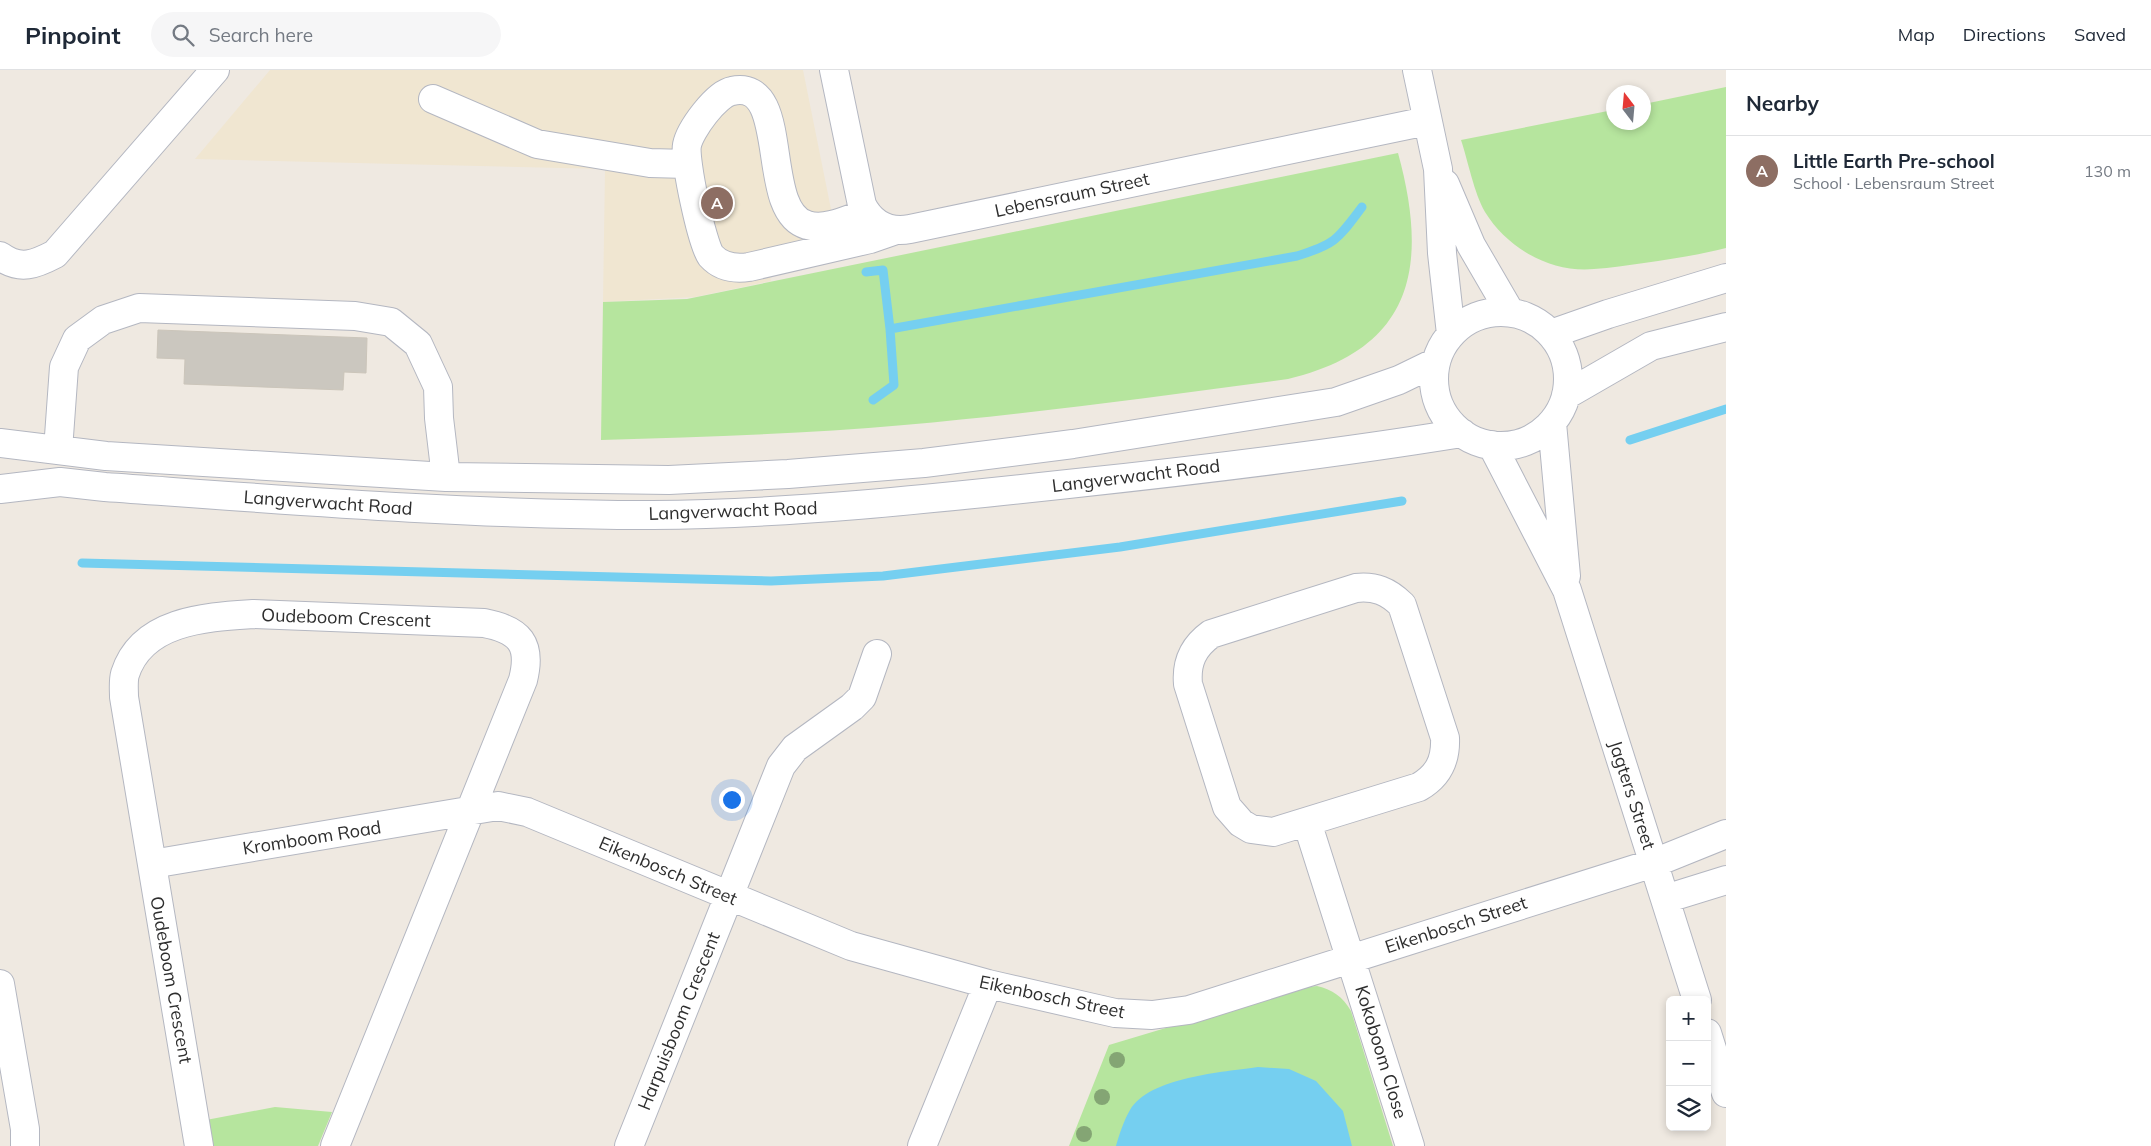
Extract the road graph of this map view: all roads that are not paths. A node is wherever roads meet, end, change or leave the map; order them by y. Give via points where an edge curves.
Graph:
1 (215, 70) edge
2 (834, 70) edge
3 (1417, 70) edge
4 (433, 99) dead end
5 (1428, 121) junction
6 (687, 164) junction
7 (1438, 168) junction
8 (866, 213) junction
9 (893, 230) junction
10 (0, 256) edge
11 (1726, 278) edge
12 (1510, 312) junction
13 (1726, 327) edge
14 (1451, 334) junction
15 (1552, 334) junction
16 (1436, 362) junction
17 (1566, 395) junction
18 (1552, 423) junction
19 (1462, 433) junction
20 (0, 443) edge
21 (1492, 445) junction
22 (58, 450) junction
23 (446, 477) junction
24 (0, 488) edge
25 (1567, 590) junction
26 (877, 654) dead end
27 (471, 809) junction
28 (1308, 822) junction
29 (1726, 834) edge
30 (1663, 859) junction
31 (152, 864) junction
32 (1726, 880) edge
33 (730, 896) junction
34 (1675, 897) junction
35 (1352, 959) junction
36 (0, 984) edge
37 (988, 984) junction
38 (1696, 996) edge
39 (1710, 1041) edge
40 (1726, 1092) edge
41 (25, 1146) edge
42 (199, 1146) edge
43 (335, 1146) edge
44 (629, 1146) edge
45 (922, 1146) edge
46 (1410, 1146) edge

1 - 10 street via 55,254 32,266 8,262
2 - 8 street
3 - 5 street
4 - 6 street via 537,144 650,163
5 - 7 street
5 - 9 street, Lebensraum Street
6 - 8 street, Lebensraum Street via 690,137 718,98 731,91 746,91 765,108 784,200 792,216 808,226 818,227
6 - 9 street, Lebensraum Street via 707,248 711,256 727,266 749,266 870,239
7 - 12 street via 1471,245
7 - 14 street via 1442,253
8 - 9 street via 873,221
11 - 15 street
12 - 14 street via 1478,316
12 - 15 street via 1540,324
13 - 17 street via 1651,346
14 - 16 street
15 - 17 street via 1566,363
16 - 19 street via 1435,394 1450,423
16 - 23 street, Langverwacht Road via 1399,380 1336,402 1194,426 924,463 669,480
17 - 18 street
18 - 21 street via 1524,441
18 - 25 street, Jagters Street
19 - 21 street
19 - 24 street, Langverwacht Road via 1205,469 907,502 790,510 655,515 544,514 421,510 60,482
20 - 22 street, Langverwacht Road
21 - 25 street, Jagters Street
22 - 23 street, Langverwacht Road via 106,456
22 - 23 street via 64,367 77,339 103,320 139,308 356,316 391,322 418,344 438,387
25 - 30 street, Jagters Street
26 - 33 street, Harpuisboom Crescent via 862,697 795,748 782,766
27 - 31 street, Kromboom Road via 452,815
27 - 31 street, Oudeboom Crescent via 528,662 524,647 505,627 484,623 253,614 217,616 168,628 149,638 125,674 124,697
27 - 33 street, Eikenbosch Street via 498,806 527,812
27 - 43 street, Oudeboom Crescent
28 - 28 street via 1418,788 1429,781 1446,751 1445,738 1407,616 1394,597 1374,588 1356,588 1211,634 1196,647 1188,665 1188,684 1227,807 1233,816 1250,829 1262,832
28 - 35 street, Kokoboom Close
29 - 30 street, Eikenbosch Street
30 - 34 street, Jagters Street
30 - 35 street, Eikenbosch Street
31 - 42 street, Oudeboom Crescent
32 - 34 street
33 - 37 street, Eikenbosch Street via 851,946
33 - 44 street, Harpuisboom Crescent
34 - 38 street, Jagters Street
35 - 37 street, Eikenbosch Street via 1188,1010 1152,1015 1116,1013
35 - 46 street, Kokoboom Close
36 - 41 street via 25,1129
37 - 45 street
39 - 40 street

